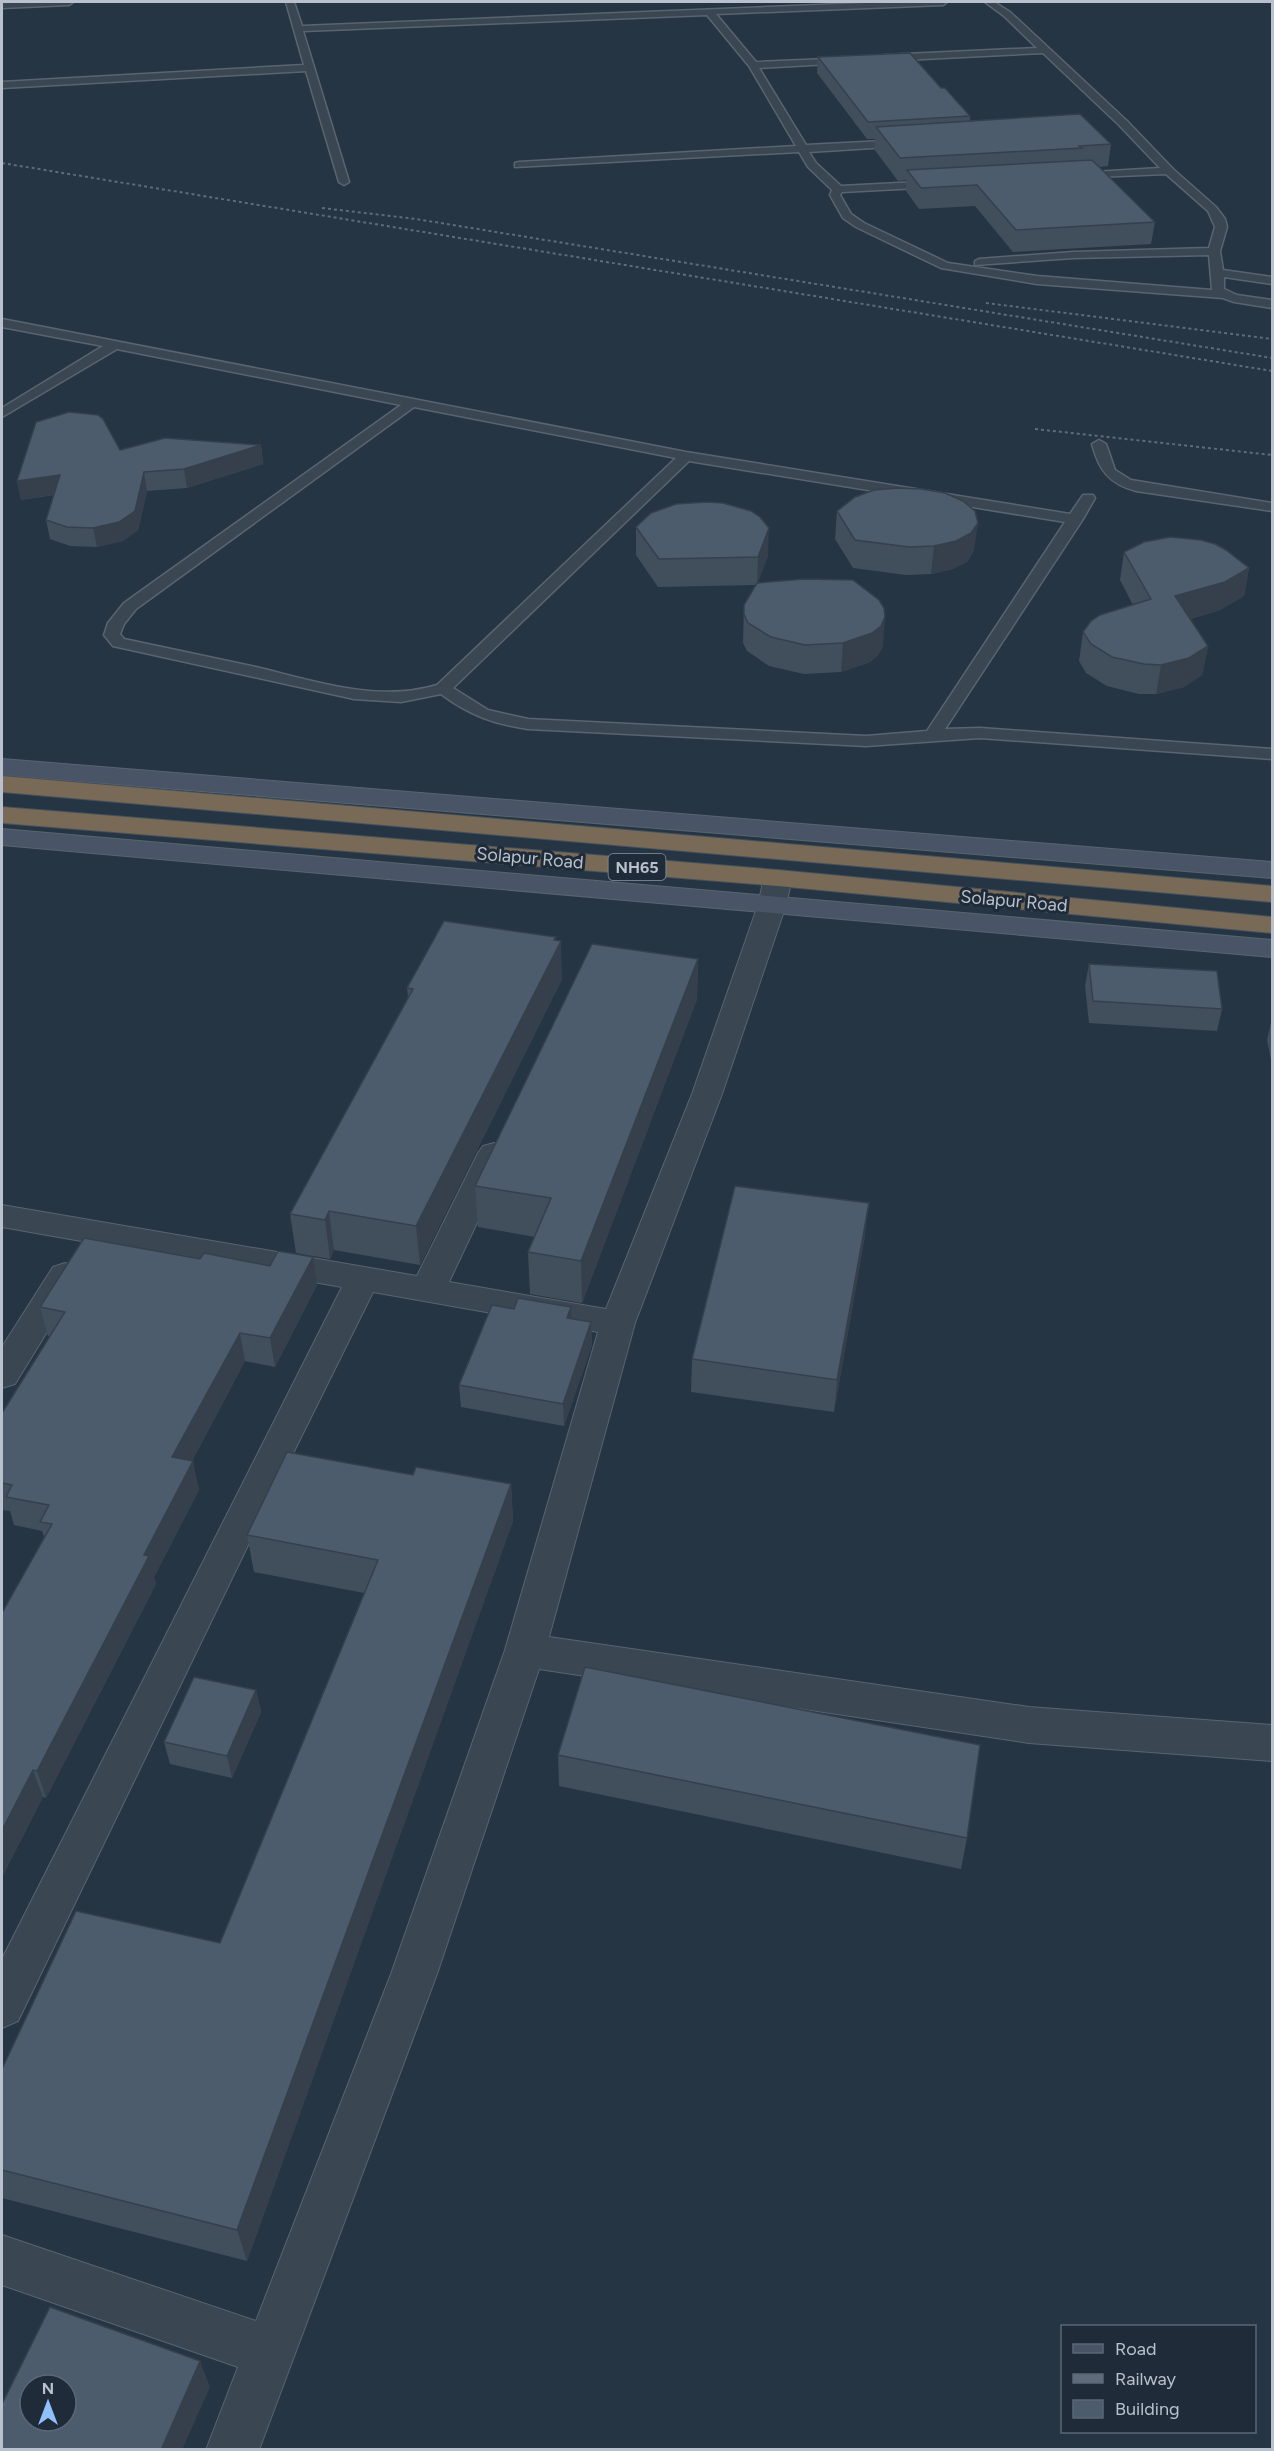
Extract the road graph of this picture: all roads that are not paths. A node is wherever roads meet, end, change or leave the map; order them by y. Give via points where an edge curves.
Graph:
1 (66, 2) edge
2 (290, 2) edge
3 (943, 2) edge
4 (989, 2) edge
5 (2, 4) edge
6 (710, 12) junction
7 (297, 29) junction
8 (1044, 50) junction
9 (858, 59) edge
10 (869, 59) edge
11 (753, 65) junction
12 (308, 68) junction
13 (2, 85) edge
14 (919, 142) edge
15 (802, 149) junction
16 (519, 165) dead end
17 (1169, 171) junction
18 (1062, 177) edge
19 (344, 182) dead end
20 (944, 183) edge
21 (837, 189) junction
22 (1215, 251) junction
23 (945, 266) junction
24 (1218, 273) junction
25 (1272, 280) edge
26 (1223, 294) junction
27 (1272, 304) edge
28 (2, 323) edge
29 (116, 344) junction
30 (413, 402) junction
31 (2, 413) edge
32 (1099, 444) dead end
33 (686, 456) junction
34 (1088, 498) dead end
35 (1272, 507) edge
36 (1076, 519) junction
37 (443, 688) junction
38 (932, 736) junction
39 (1272, 754) edge
40 (2, 767) edge
41 (2, 784) edge
42 (127, 794) junction
43 (2, 815) edge
44 (107, 824) junction
45 (2, 837) edge
46 (1272, 870) edge
47 (775, 892) junction
48 (1272, 894) edge
49 (1272, 925) edge
50 (1272, 949) edge
51 (506, 1128) edge
52 (2, 1216) edge
53 (93, 1233) junction
54 (363, 1278) junction
55 (428, 1289) junction
56 (618, 1323) junction
57 (2, 1375) edge
58 (525, 1650) junction
59 (1272, 1743) edge
60 (2, 2006) edge
61 (2, 2260) edge
62 (270, 2352) junction
63 (232, 2450) edge

1 - 5 lane
2 - 7 lane
3 - 6 lane
4 - 8 lane
6 - 7 lane
6 - 11 lane
7 - 12 lane
8 - 10 lane
8 - 17 lane
9 - 11 lane
11 - 15 lane
12 - 13 lane
12 - 19 lane
14 - 15 lane
15 - 16 lane
15 - 21 lane via 812,165
17 - 18 lane
17 - 22 lane via 1220,219
20 - 21 lane
21 - 23 lane via 835,195 847,216
22 - 23 lane via 1073,255
22 - 24 lane
23 - 26 lane via 1037,280
24 - 25 lane
24 - 26 lane via 1217,287
26 - 27 lane
28 - 29 lane
29 - 30 lane
29 - 31 lane
30 - 33 lane
30 - 37 lane via 130,606 112,635 119,643 354,693 400,698 428,695
32 - 35 lane via 1109,474 1116,480 1136,487
33 - 36 lane
33 - 37 lane
34 - 36 lane
36 - 38 lane
37 - 38 lane via 496,721 866,741
38 - 39 lane via 980,733
40 - 46 street
41 - 42 highway, Solapur Road / NH65
42 - 44 highway
42 - 48 highway, Solapur Road / NH65
43 - 44 highway, Solapur Road / NH65
44 - 47 highway, Solapur Road / NH65
45 - 47 street
47 - 49 highway, Solapur Road / NH65
47 - 50 street
47 - 56 street via 707,1094
51 - 55 street
52 - 53 street
53 - 54 street
53 - 57 street
54 - 55 street
54 - 60 street
55 - 56 street
56 - 58 street
58 - 59 street via 1029,1725
58 - 62 street via 414,1974
61 - 62 street
62 - 63 street

